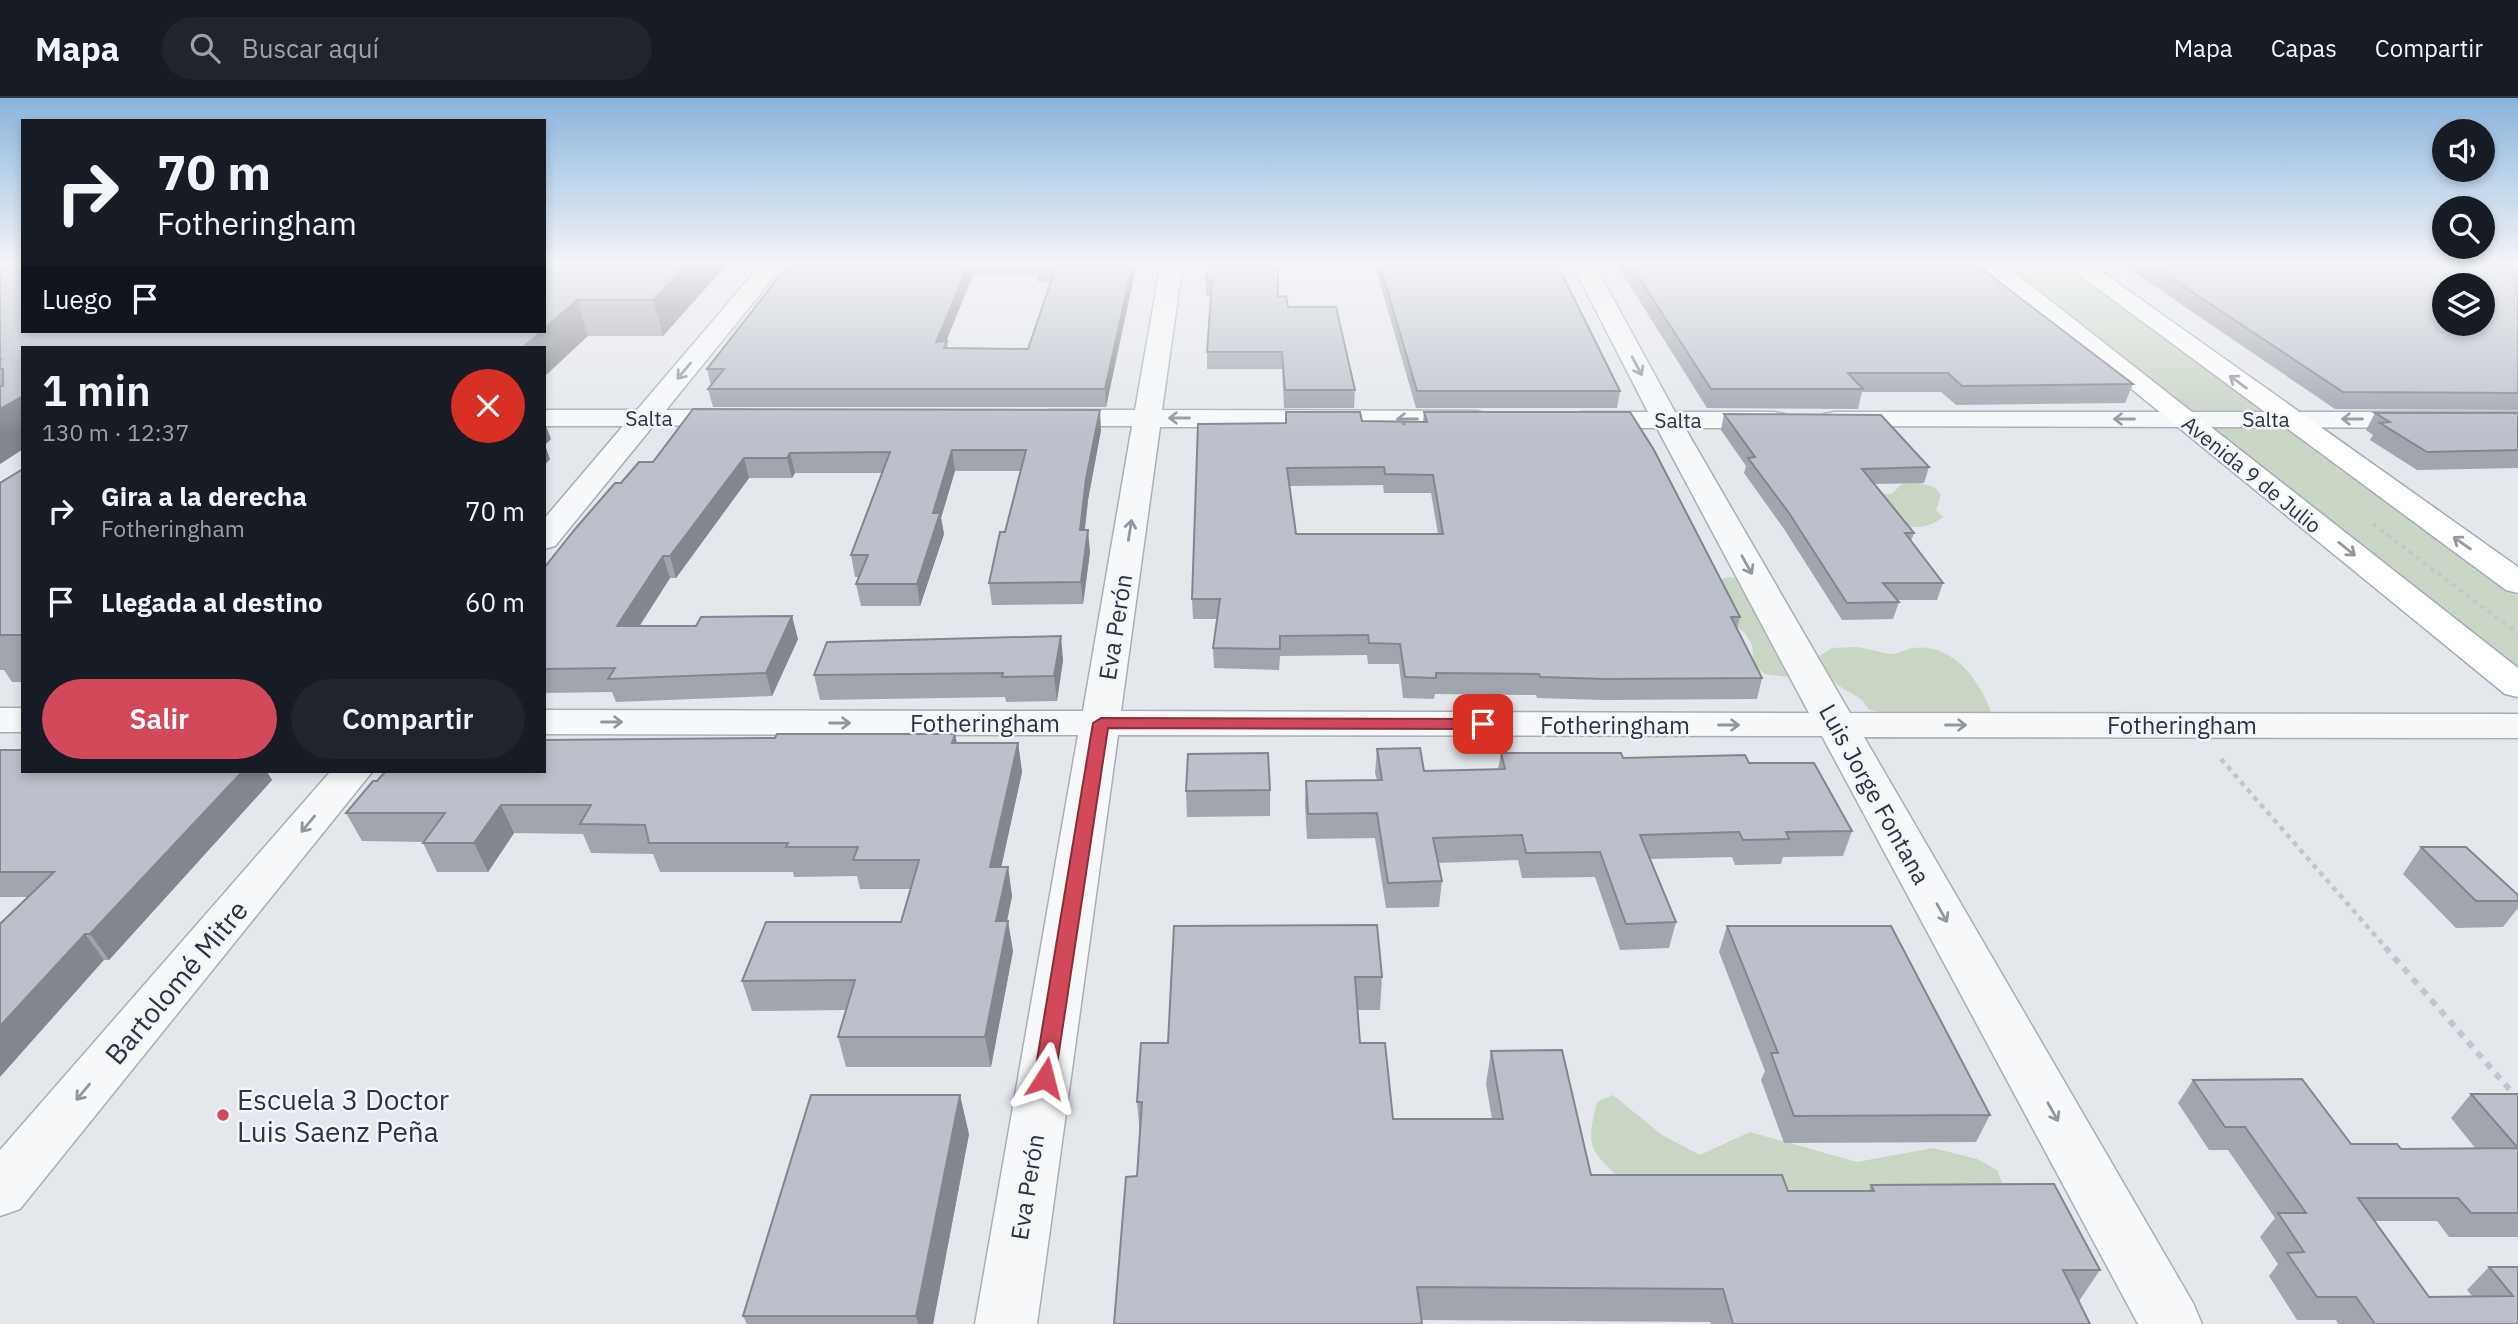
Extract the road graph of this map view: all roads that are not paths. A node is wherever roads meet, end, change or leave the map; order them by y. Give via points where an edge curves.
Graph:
1 (727, 319) edge
2 (1163, 319) edge
3 (1612, 319) edge
4 (2058, 319) edge
5 (2152, 319) edge
6 (546, 418) edge
7 (643, 418) junction
8 (769, 418) edge
9 (1021, 418) edge
10 (1147, 418) junction
11 (1502, 419) edge
12 (1557, 419) edge
13 (2183, 419) junction
14 (2289, 419) junction
15 (1666, 420) junction
16 (2518, 420) edge
17 (546, 537) edge
18 (2518, 583) edge
19 (2518, 686) edge
20 (0, 720) edge
21 (21, 720) edge
22 (546, 722) edge
23 (1101, 723) junction
24 (1837, 725) junction
25 (2518, 726) edge
26 (351, 773) edge
27 (0, 1191) edge
28 (1006, 1324) edge
29 (2171, 1324) edge

1 -> 7 street
2 - 10 street, Eva Perón
3 -> 15 street, Luis Jorge Fontana
4 - 13 main road, Avenida 9 de Julio
14 -> 5 main road
6 - 7 street, Salta
7 - 8 street, Salta
7 - 17 street
9 - 10 street
11 -> 10 street
23 -> 10 street, Eva Perón
12 - 15 street, Salta
13 - 14 street, Salta
13 -> 15 street, Salta
13 -> 19 main road, Avenida 9 de Julio
16 -> 14 street, Salta
18 -> 14 main road
15 -> 24 street, Luis Jorge Fontana
20 - 21 street
22 -> 23 street, Fotheringham
23 -> 24 street, Fotheringham
23 - 28 street, Eva Perón
24 -> 25 street, Fotheringham
24 -> 29 street, Luis Jorge Fontana
26 -> 27 street, Bartolomé Mitre

